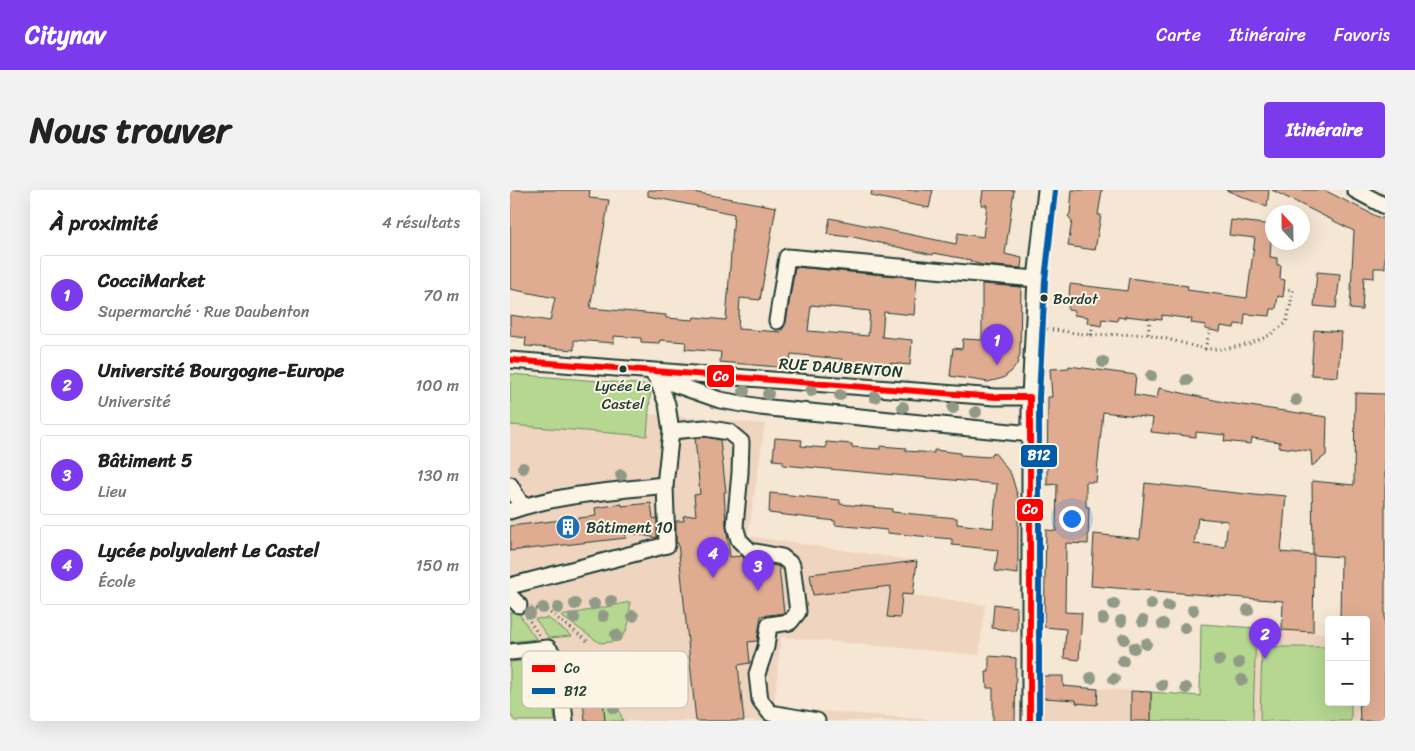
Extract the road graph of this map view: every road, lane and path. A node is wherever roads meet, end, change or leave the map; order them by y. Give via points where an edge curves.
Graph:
1 (1046, 190) edge
2 (1355, 190) edge
3 (1385, 206) edge
4 (1036, 279) junction
5 (1284, 289) dead end
6 (1150, 319) dead end
7 (777, 320) dead end
8 (1093, 324) dead end
9 (1034, 327) junction
10 (1210, 330) dead end
11 (1148, 334) junction
12 (1091, 335) junction
13 (1205, 349) junction
14 (510, 360) edge
15 (653, 374) junction
16 (1030, 397) junction
17 (671, 431) junction
18 (1030, 434) junction
19 (510, 485) edge
20 (665, 485) junction
21 (516, 509) edge
22 (510, 586) edge
23 (514, 601) edge
24 (590, 643) dead end
25 (548, 648) junction
26 (550, 651) edge
27 (510, 652) edge
28 (564, 708) edge
29 (565, 721) edge
30 (817, 721) edge
31 (1030, 721) edge

1 - 4 street
2 - 3 street
4 - 7 street via 787,257
4 - 9 street
5 - 13 path via 1293,290 1286,323 1270,335 1249,344
6 - 11 path
8 - 12 path
9 - 12 path
9 - 16 street
10 - 13 path
11 - 12 path
11 - 13 path
14 - 15 street, RUE DAUBENTON
15 - 16 street, RUE DAUBENTON
15 - 17 street via 667,404
15 - 18 street, RUE DAUBENTON via 720,400 760,407
16 - 18 street
17 - 20 street
17 - 30 street via 705,428 729,432 741,442 735,526 739,540 750,551 782,556 792,565 798,612 790,622 770,625 757,674 760,700 770,713
18 - 31 street
19 - 21 street
20 - 21 street via 575,496
20 - 22 street via 667,545
23 - 24 path via 549,612
23 - 25 path
25 - 26 street
25 - 27 street
28 - 29 street

